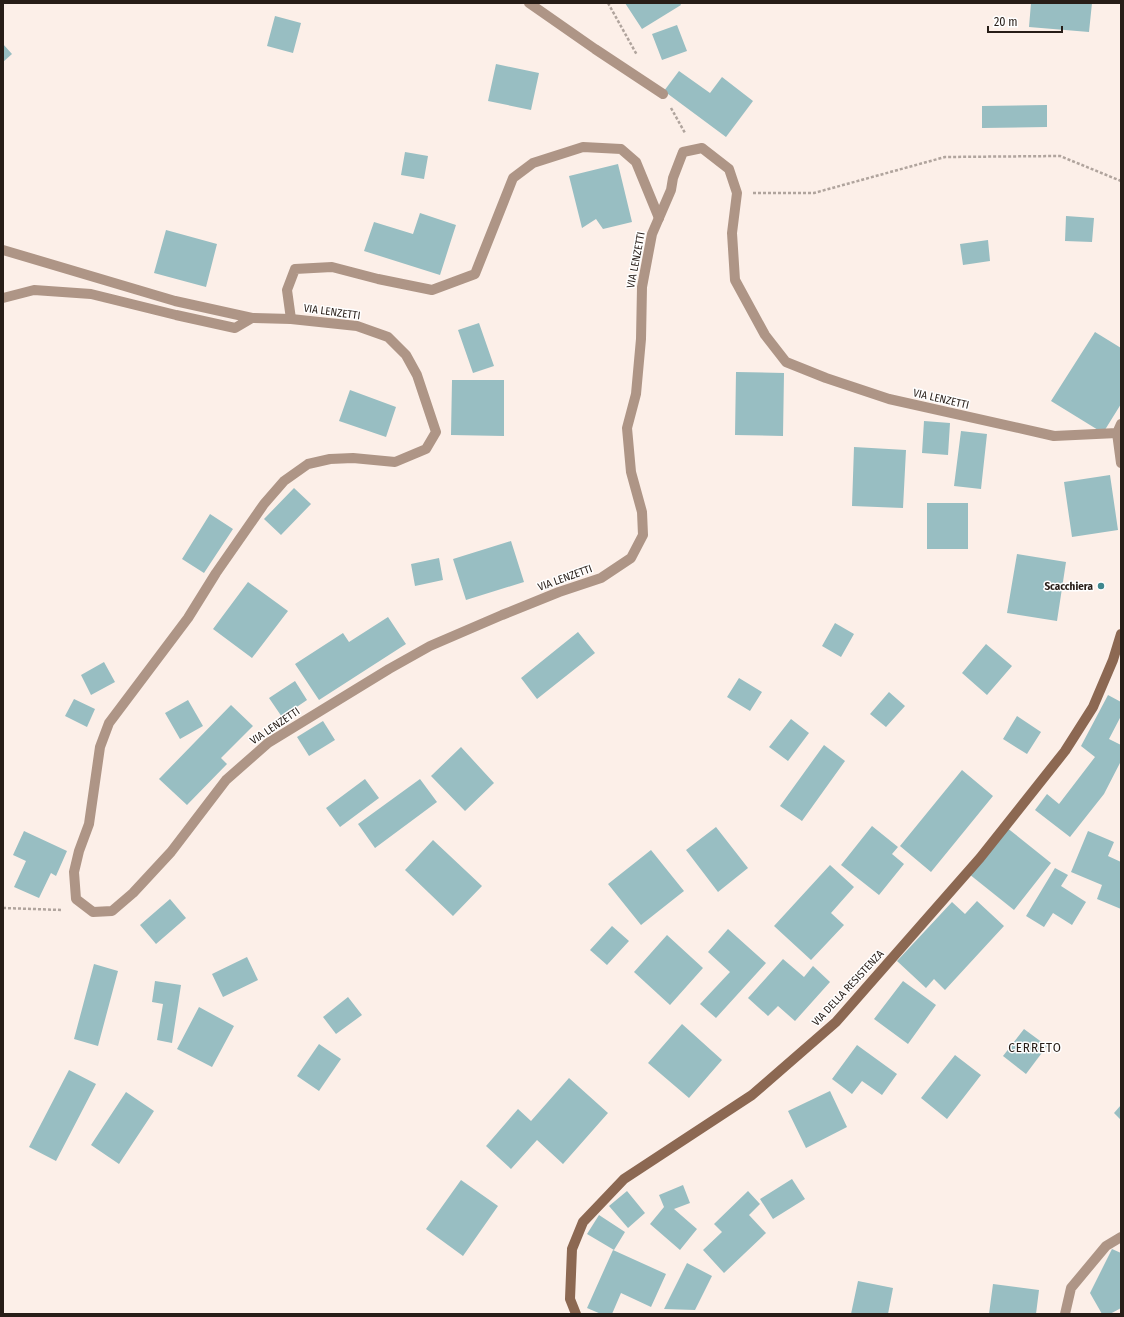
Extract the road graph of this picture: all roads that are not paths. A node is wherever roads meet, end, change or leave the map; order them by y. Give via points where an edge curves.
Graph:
1 (529, 3) edge
2 (663, 94) dead end
3 (659, 218) junction
4 (3, 250) edge
5 (3, 298) edge
6 (252, 318) junction
7 (291, 319) junction
8 (1119, 429) edge
9 (1121, 463) edge
10 (1121, 634) edge
11 (1121, 1237) edge
12 (576, 1314) edge
13 (1065, 1314) edge

1 - 2 street
3 - 7 street via 636,162 621,149 583,147 533,163 513,178 475,274 432,290 332,266 295,269 287,290
3 - 7 street, VIA LENZETTI via 652,234 642,287 641,339 636,386 627,428 631,472 642,512 643,535 631,558 601,578 559,592 430,646 268,742 226,780 171,852 133,893 112,910 93,912 76,899 74,872 89,824 100,747 109,723 188,618 242,534 284,481 308,464 330,459 353,458 395,462 426,449 436,432 417,375 406,355 388,337 357,326
3 - 8 street, VIA LENZETTI via 683,152 702,148 729,169 737,193 732,233 735,280 764,335 786,362 889,399 1054,436
4 - 6 street, VIA LENZETTI via 175,301
5 - 6 street via 34,290 91,294 235,328
6 - 7 street, VIA LENZETTI
8 - 9 street
10 - 12 street, VIA DELLA RESISTENZA via 1093,707 1065,750 980,858 836,1022 752,1095 624,1179 583,1222 572,1249 570,1299
11 - 13 street via 1106,1246 1071,1288

